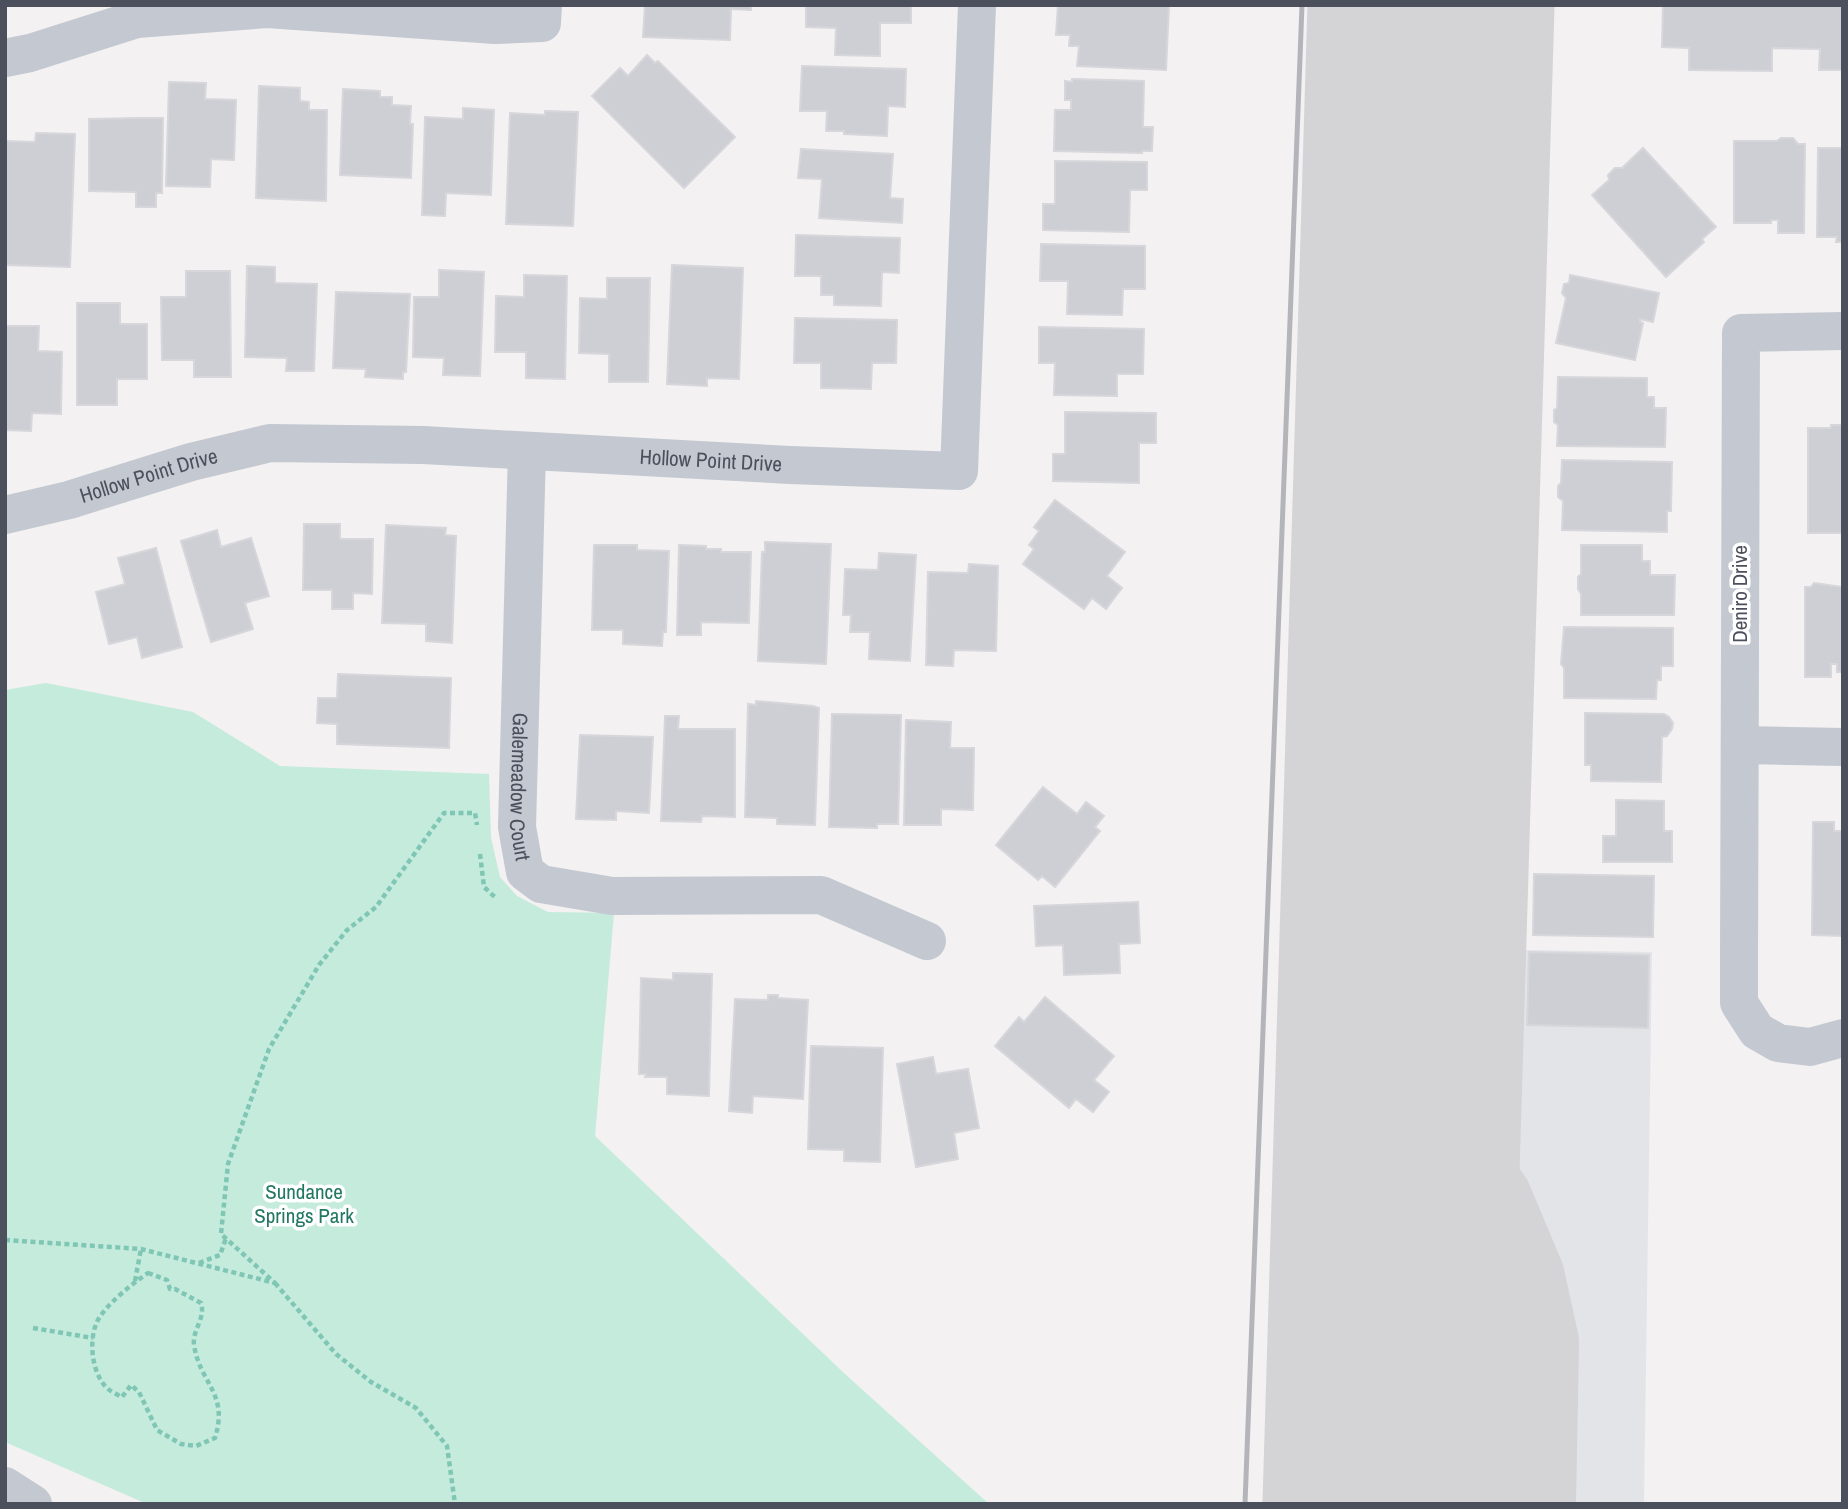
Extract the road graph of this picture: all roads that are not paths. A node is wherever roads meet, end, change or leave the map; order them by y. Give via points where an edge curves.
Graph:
1 (543, 5) edge
2 (978, 5) edge
3 (136, 12) edge
4 (5, 58) edge
5 (1843, 331) edge
6 (527, 451) junction
7 (5, 515) edge
8 (1740, 745) junction
9 (1843, 747) edge
10 (928, 941) dead end
11 (1843, 1038) edge
12 (5, 1486) edge
13 (33, 1504) edge

1 - 3 street via 542,23 495,24 267,9
2 - 6 street, Hollow Point Drive via 959,471
3 - 4 street via 30,53
5 - 8 street, Deniro Drive via 1741,333
6 - 7 street, Hollow Point Drive via 270,443
6 - 10 street, Galemeadow Court via 517,827 525,872 541,884 612,896 821,895
8 - 9 street
8 - 11 street, Deniro Drive via 1739,1003 1757,1031 1778,1043 1810,1047
12 - 13 street

